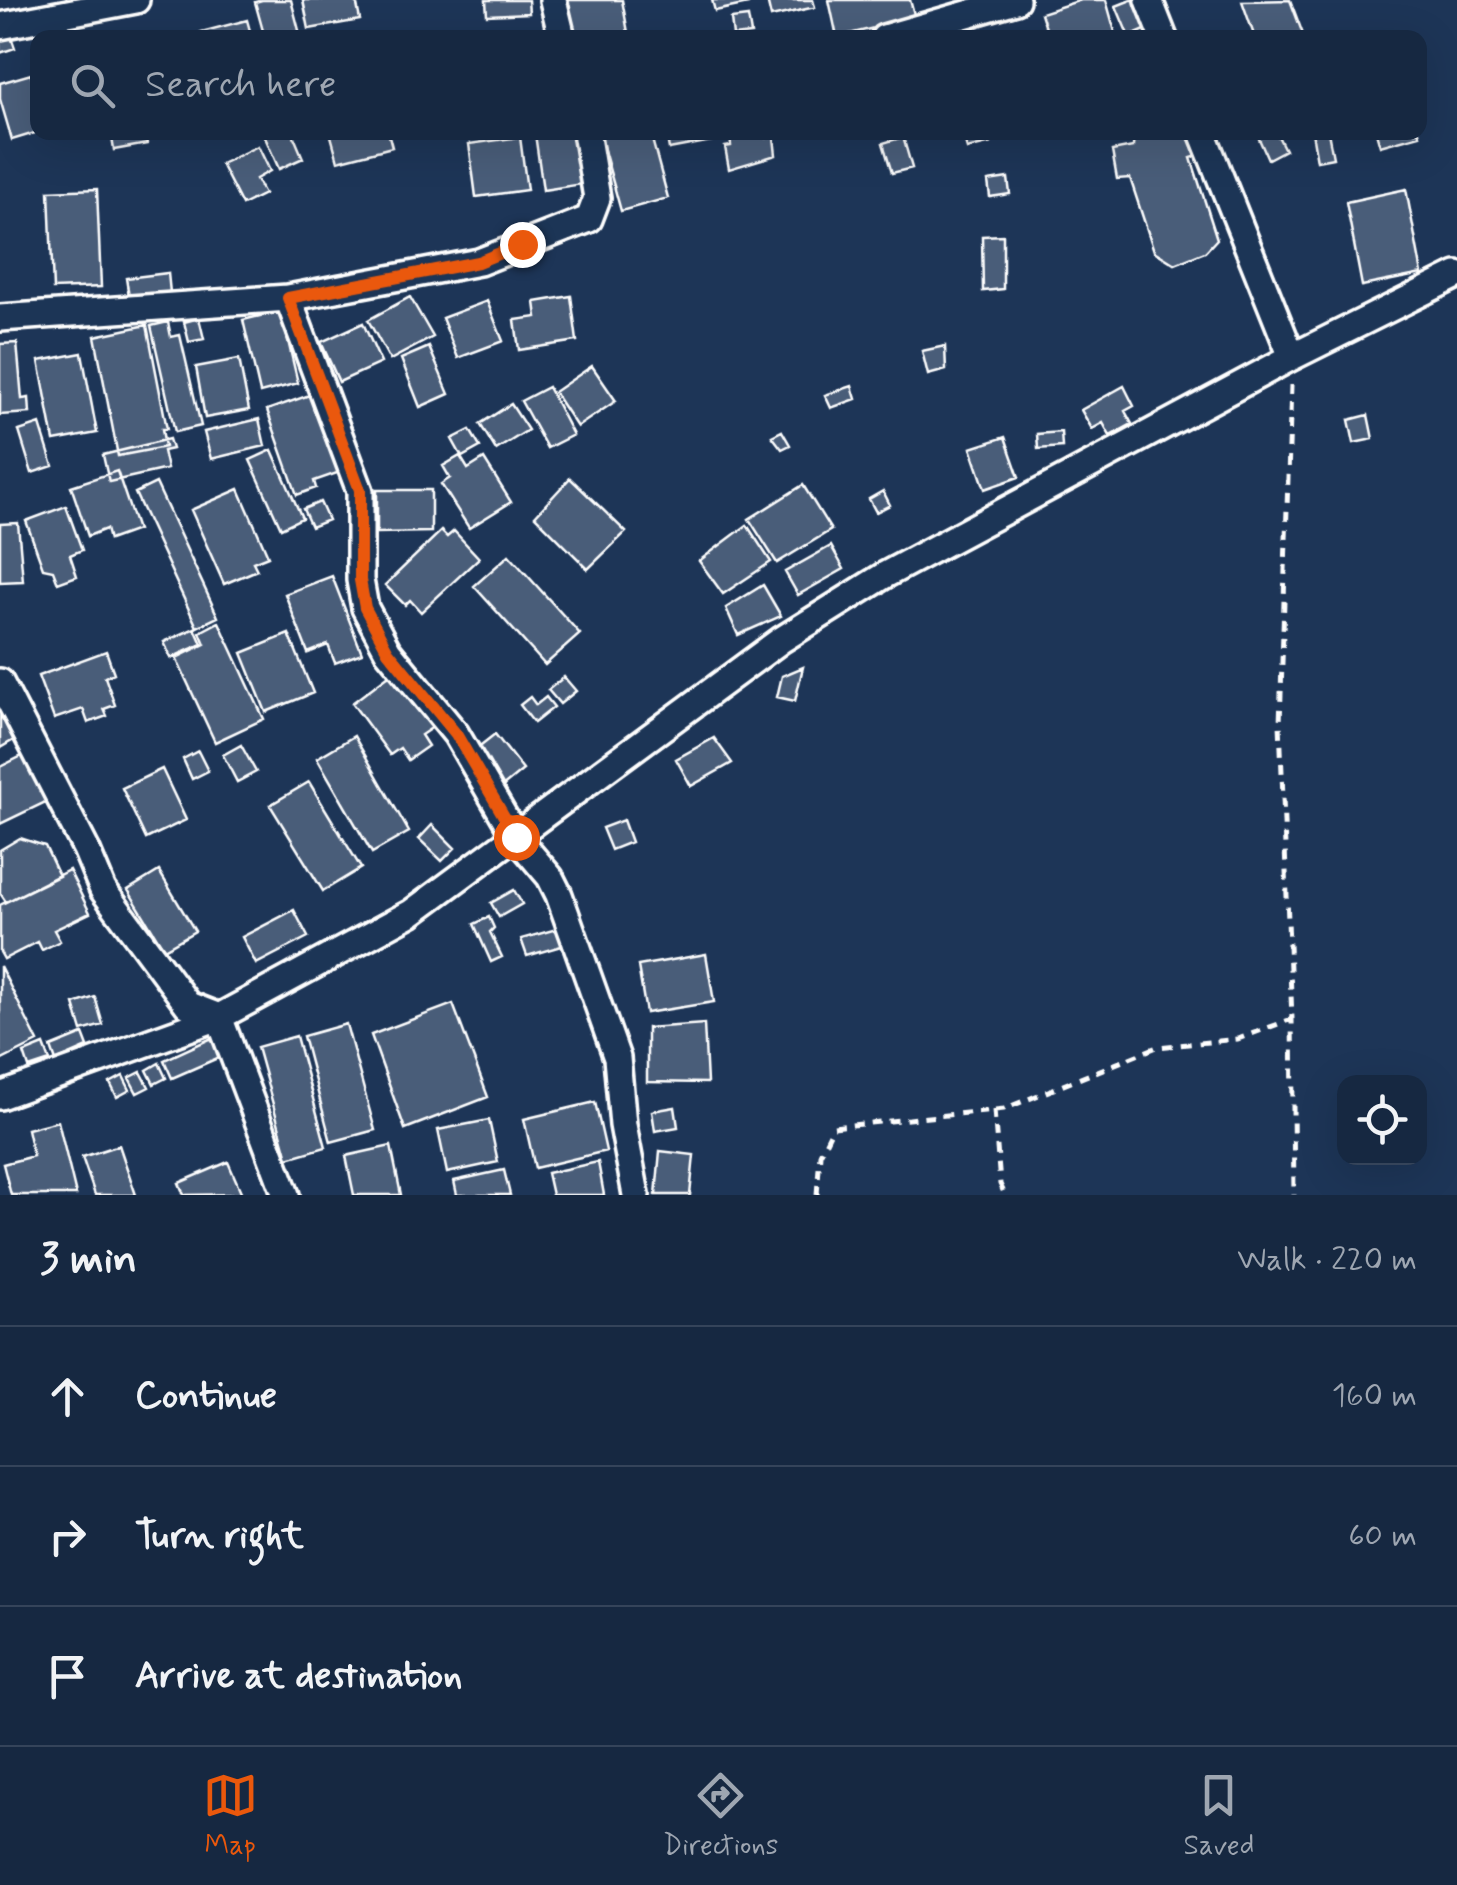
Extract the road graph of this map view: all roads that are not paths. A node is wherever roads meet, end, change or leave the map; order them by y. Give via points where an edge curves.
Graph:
1 (136, 0) edge
2 (552, 0) edge
3 (1016, 0) edge
4 (1149, 0) edge
5 (0, 26) edge
6 (560, 30) edge
7 (912, 30) edge
8 (1161, 30) edge
9 (587, 140) edge
10 (1205, 140) edge
11 (1457, 274) edge
12 (288, 298) junction
13 (0, 318) edge
14 (1292, 357) junction
15 (0, 682) edge
16 (516, 837) junction
17 (219, 1017) junction
18 (0, 1096) edge
19 (286, 1195) edge
20 (636, 1195) edge

1 - 5 street
2 - 6 street
3 - 7 street
4 - 8 street
9 - 12 street via 597,198 589,218 478,262
10 - 14 street
11 - 14 street
12 - 13 street
12 - 16 street via 360,490 365,608 388,651 456,734
14 - 16 street via 885,575 781,640
15 - 17 street via 103,890 188,1005
16 - 17 street via 411,913
16 - 20 street via 559,895 617,1058
17 - 18 street
17 - 19 street

